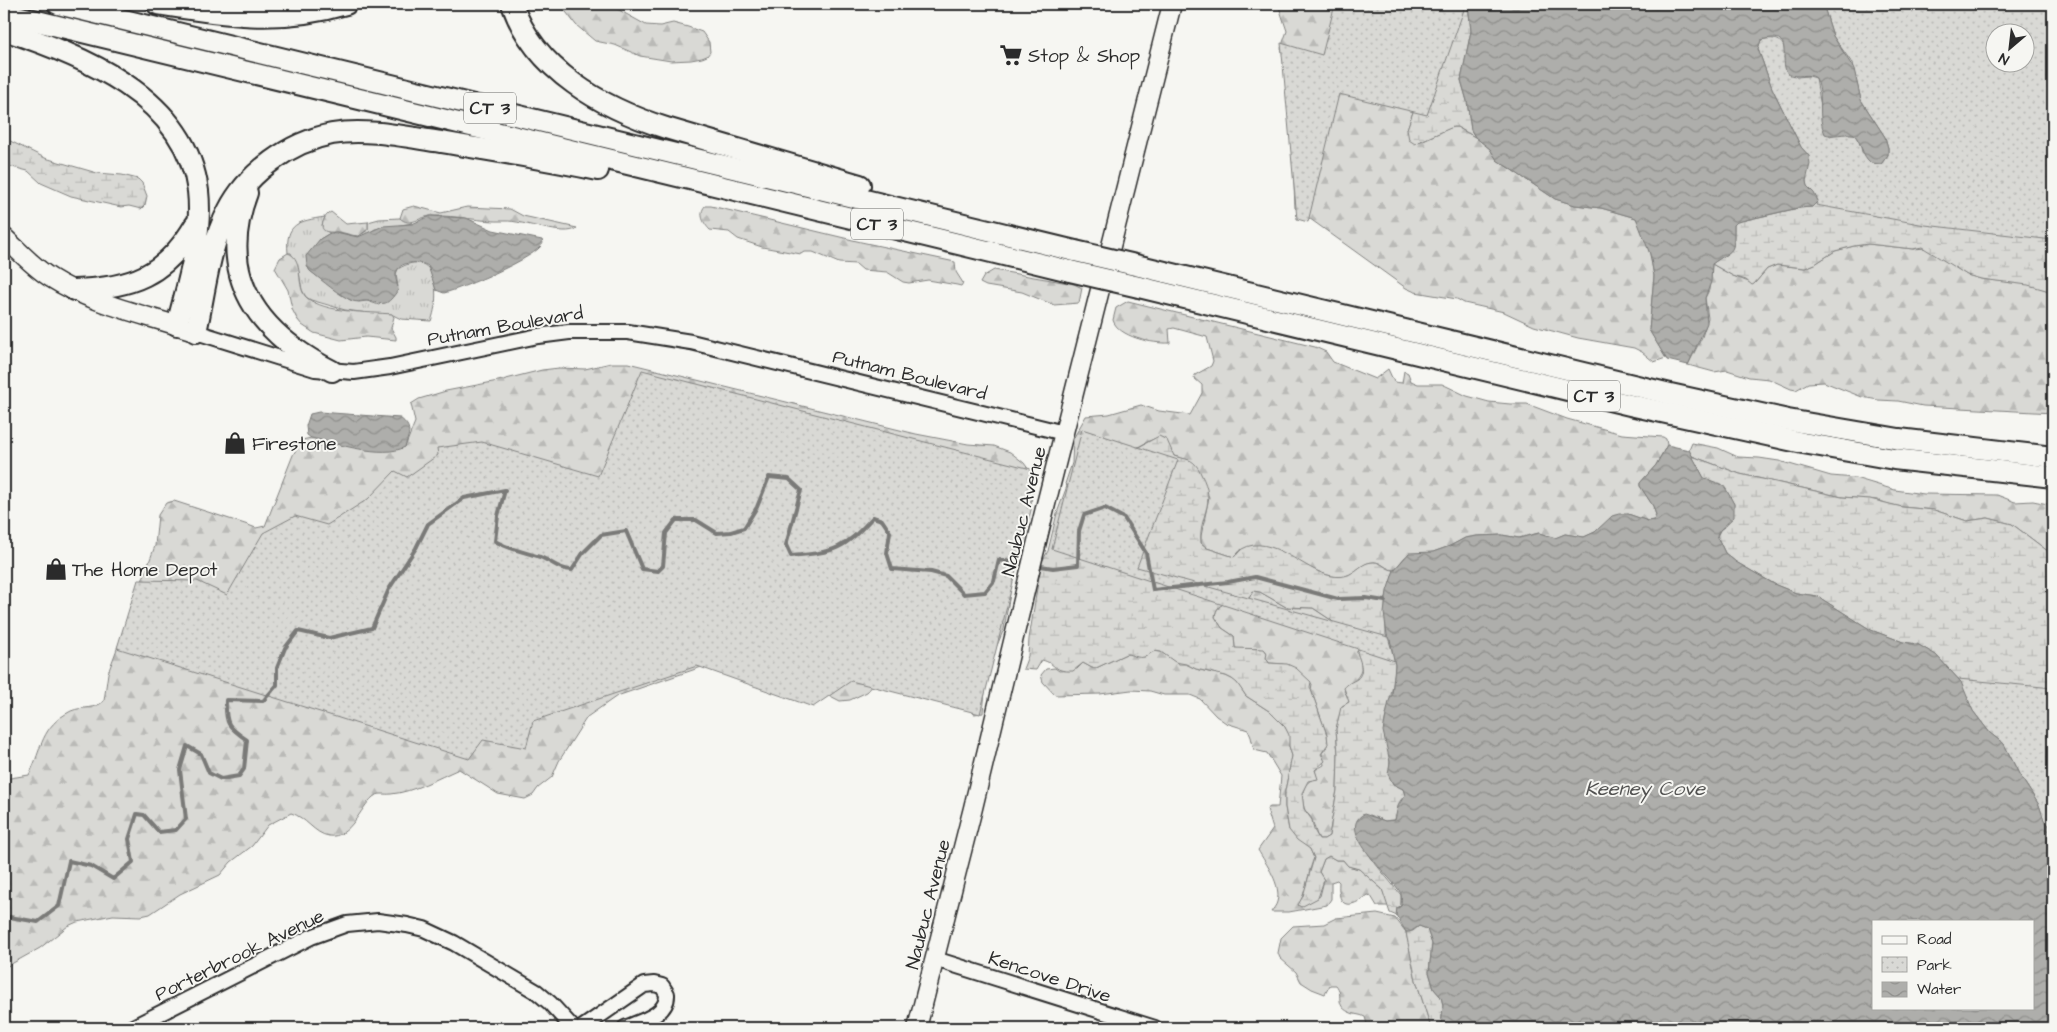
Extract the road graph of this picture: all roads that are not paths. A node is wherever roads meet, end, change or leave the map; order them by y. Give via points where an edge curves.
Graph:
1 (58, 4) edge
2 (157, 4) edge
3 (346, 4) edge
4 (512, 4) edge
5 (1172, 4) edge
6 (4, 13) edge
7 (4, 30) edge
8 (684, 177) junction
9 (254, 178) junction
10 (921, 213) junction
11 (198, 219) junction
12 (4, 237) edge
13 (74, 290) junction
14 (177, 325) junction
15 (196, 332) junction
16 (332, 371) junction
17 (1064, 433) junction
18 (2053, 457) edge
19 (2053, 477) edge
20 (935, 959) junction
21 (131, 1028) edge
22 (573, 1028) edge
23 (582, 1028) edge
24 (625, 1028) edge
25 (917, 1028) edge
26 (1155, 1028) edge

1 - 10 highway, CT 3
2 - 3 highway via 232,16 264,17 306,14
4 - 10 highway via 525,31 547,60 610,106 666,128 878,191
5 - 17 main road, Naubuc Avenue
6 - 8 highway, CT 3
7 - 11 highway via 94,64 153,108 172,129 188,155 197,184
8 - 9 highway via 645,179 441,142 347,132 301,145 274,160
8 - 19 highway, CT 3, bridge via 1630,405 1803,443 1894,459
9 - 15 highway via 234,199 221,226
9 - 16 highway via 242,209 238,232 241,276 248,298 261,318 279,336
10 - 18 highway, CT 3, bridge via 1670,394 1899,439
11 - 13 highway via 178,251 153,272 126,284
11 - 14 highway via 192,264
12 - 13 main road, Putnam Boulevard via 49,276
13 - 14 main road, Putnam Boulevard
14 - 15 main road, Putnam Boulevard
15 - 16 street, Putnam Boulevard via 294,363
16 - 17 street, Putnam Boulevard via 372,370 569,332 628,332 691,342
17 - 20 main road, Naubuc Avenue
20 - 25 main road, Naubuc Avenue
20 - 26 street, Kencove Drive
21 - 22 street, Porterbrook Avenue via 311,937 347,924 378,922 416,927 454,943 537,992
23 - 24 street via 644,985 662,986 667,994 664,1008

